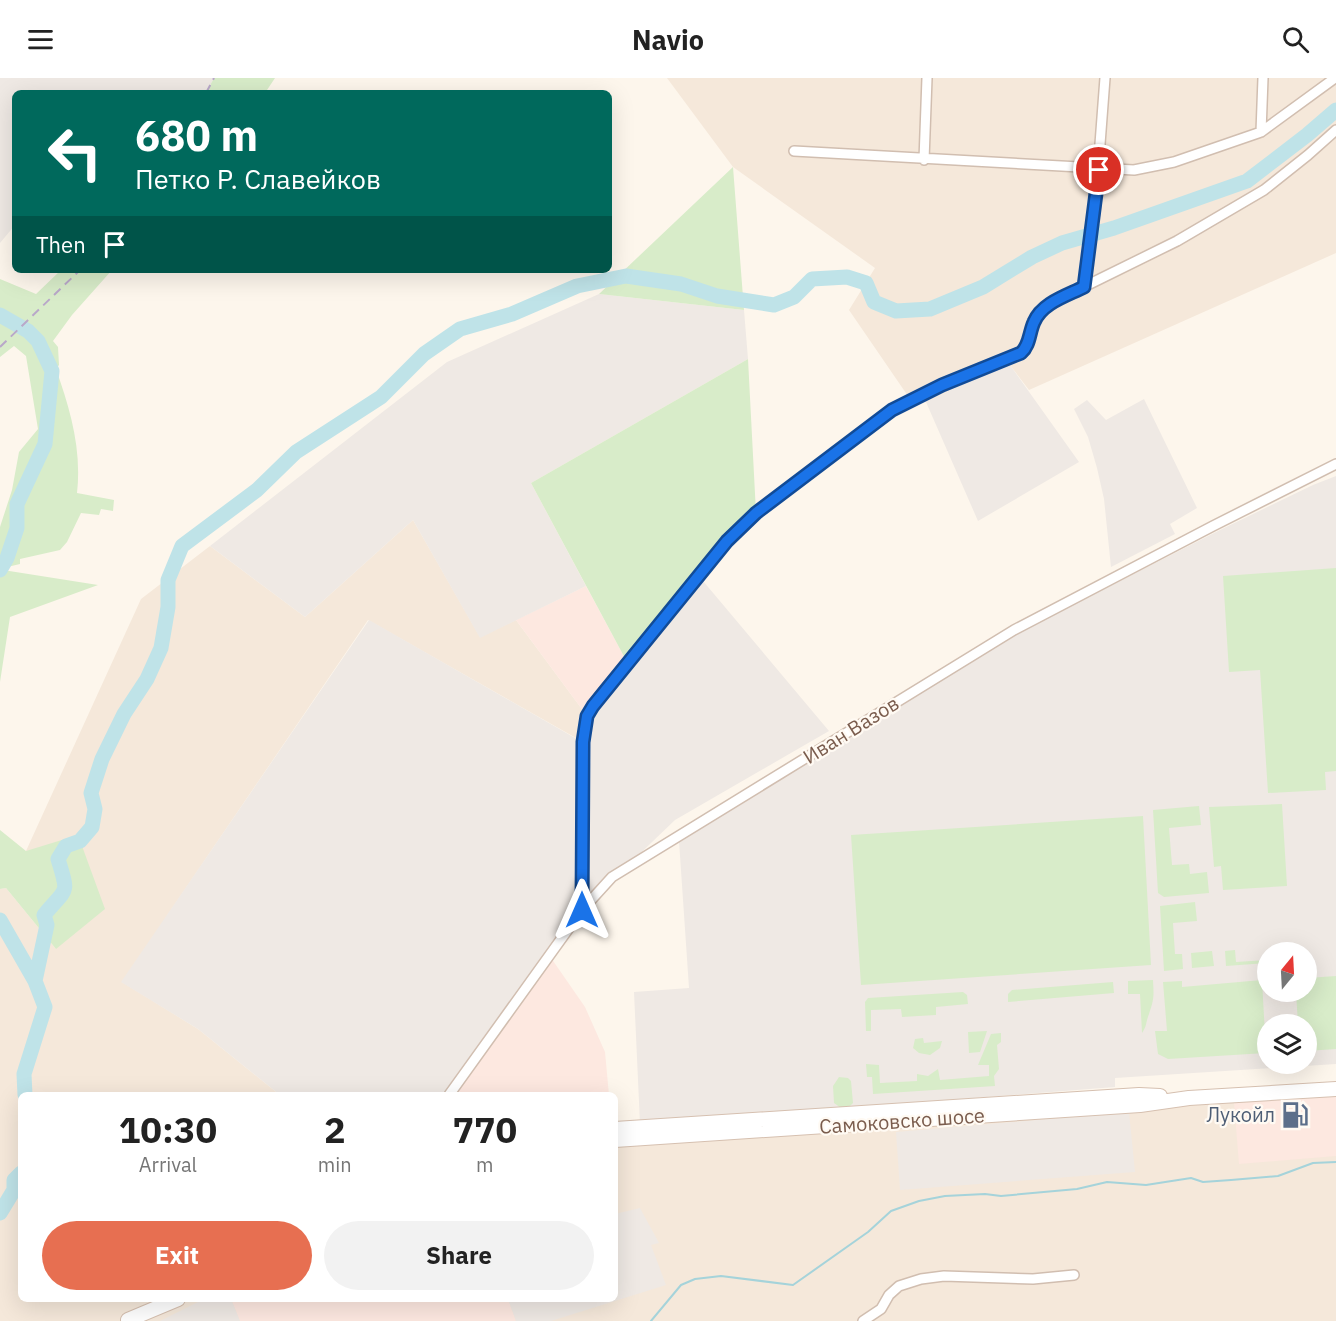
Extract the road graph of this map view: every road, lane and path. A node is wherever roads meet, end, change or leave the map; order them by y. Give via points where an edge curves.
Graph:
1 (927, 78) edge
2 (1105, 78) edge
3 (1263, 78) edge
4 (1335, 78) edge
5 (1336, 130) edge
6 (1261, 132) junction
7 (794, 151) dead end
8 (924, 160) junction
9 (1099, 170) junction
10 (1084, 287) junction
11 (1336, 464) edge
12 (582, 910) junction
13 (1336, 1089) edge
14 (451, 1092) edge
15 (1189, 1098) junction
16 (618, 1130) edge
17 (618, 1140) edge
18 (1074, 1275) dead end
19 (154, 1302) edge
20 (171, 1302) edge
21 (128, 1321) edge
22 (863, 1321) edge

1 - 8 street
2 - 9 street
3 - 6 street
4 - 6 street
5 - 10 street via 1264,189 1177,241
6 - 9 street via 1174,162 1134,170
7 - 8 street
8 - 9 street
9 - 10 street
10 - 12 street via 1040,312 1021,353 892,410 756,513 727,541 600,695 587,716 583,742
11 - 12 street, Иван Вазов via 1014,630 626,867
12 - 14 street, Иван Вазов
13 - 15 main road, Самоковско шосе
15 - 16 main road, Самоковско шосе via 1139,1095
15 - 17 main road, Самоковско шосе via 1140,1105
18 - 22 street via 921,1279 899,1286 881,1309
19 - 21 main road
20 - 21 main road

